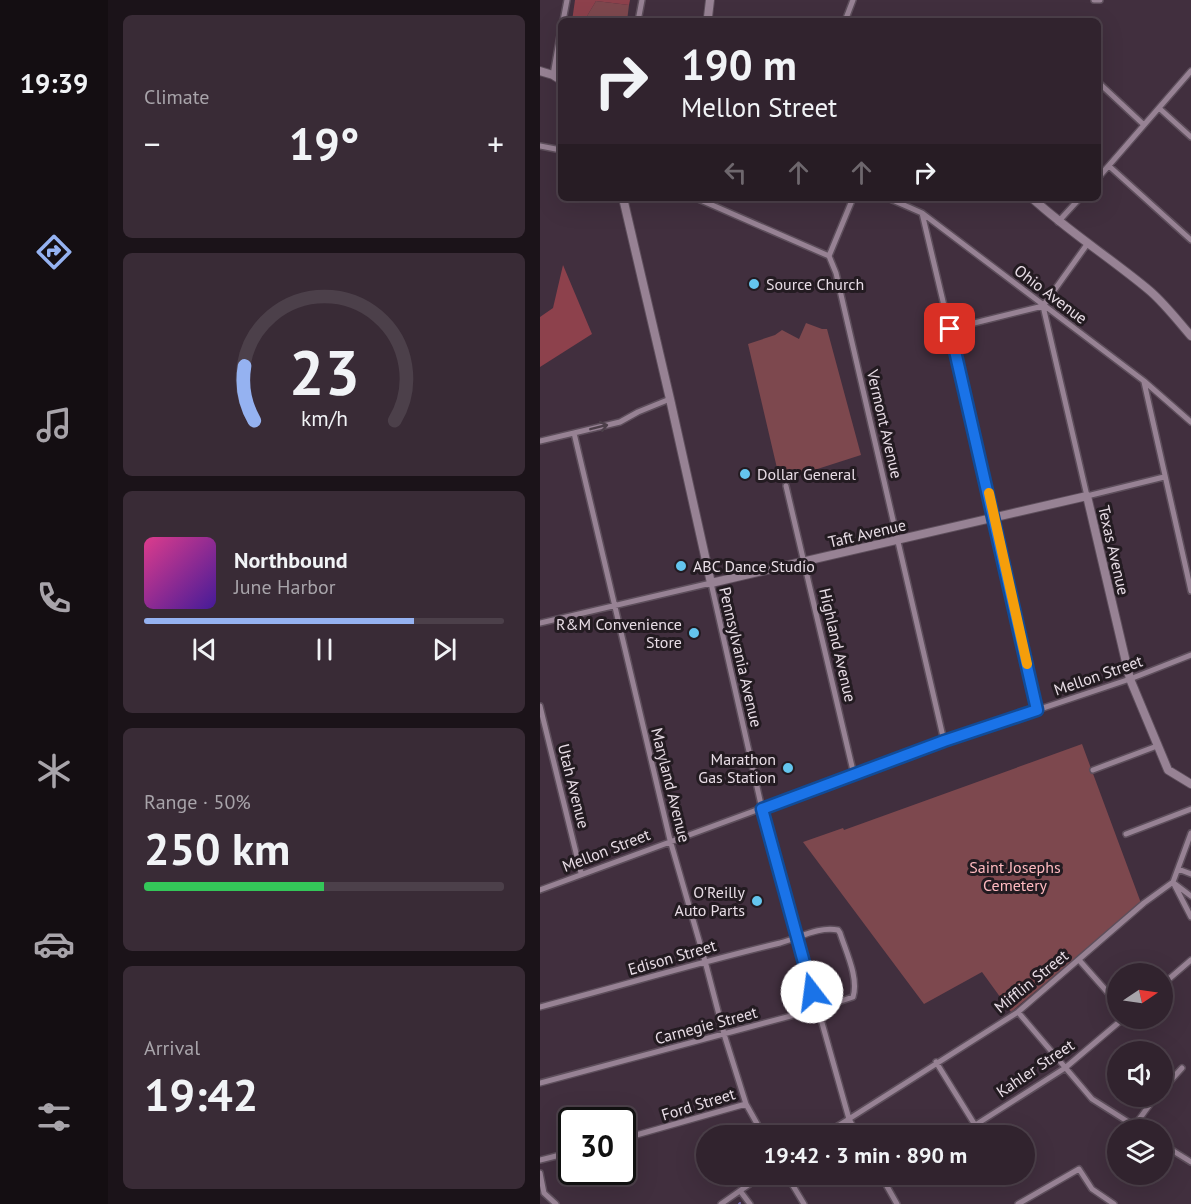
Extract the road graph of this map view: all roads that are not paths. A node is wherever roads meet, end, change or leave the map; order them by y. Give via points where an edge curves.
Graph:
1 (567, 0) edge
2 (642, 0) edge
3 (710, 0) edge
4 (853, 0) edge
5 (1094, 0) edge
6 (1100, 0) edge
7 (564, 18) edge
8 (639, 18) edge
9 (708, 18) edge
10 (846, 18) edge
11 (558, 47) edge
12 (540, 71) edge
13 (1191, 71) edge
14 (553, 75) junction
15 (558, 78) edge
16 (1101, 85) edge
17 (1159, 108) junction
18 (1143, 124) junction
19 (1191, 137) edge
20 (540, 146) edge
21 (558, 149) edge
22 (1109, 166) junction
23 (1101, 175) edge
24 (624, 201) edge
25 (703, 201) edge
26 (852, 201) edge
27 (895, 201) edge
28 (1035, 201) edge
29 (1077, 201) edge
30 (922, 213) junction
31 (1058, 222) junction
32 (1191, 240) edge
33 (1088, 243) junction
34 (829, 256) junction
35 (1042, 306) junction
36 (950, 329) junction
37 (1191, 336) edge
38 (1144, 381) junction
39 (670, 399) junction
40 (1191, 422) edge
41 (574, 433) junction
42 (540, 441) edge
43 (1164, 477) junction
44 (786, 486) dead end
45 (1087, 496) junction
46 (994, 516) junction
47 (898, 540) junction
48 (804, 562) junction
49 (711, 583) junction
50 (1191, 591) edge
51 (615, 606) junction
52 (540, 623) edge
53 (1191, 655) edge
54 (1130, 679) junction
55 (540, 706) edge
56 (1037, 710) junction
57 (944, 741) junction
58 (1157, 746) junction
59 (1093, 770) dead end
60 (854, 775) junction
61 (1191, 784) edge
62 (762, 809) junction
63 (1191, 809) edge
64 (1191, 833) edge
65 (1126, 834) dead end
66 (670, 840) junction
67 (1189, 846) edge
68 (1178, 869) junction
69 (581, 873) junction
70 (1191, 874) edge
71 (1173, 882) junction
72 (540, 890) edge
73 (1191, 896) edge
74 (1191, 917) edge
75 (811, 933) joint
76 (797, 938) junction
77 (1079, 960) junction
78 (1191, 960) edge
79 (705, 961) junction
80 (1173, 976) edge
81 (1107, 992) edge
82 (540, 1007) edge
83 (817, 1009) junction
84 (1018, 1012) junction
85 (1111, 1029) edge
86 (724, 1034) junction
87 (936, 1062) junction
88 (1065, 1068) junction
89 (1182, 1068) dead end
90 (1173, 1078) edge
91 (540, 1083) edge
92 (746, 1104) junction
93 (849, 1119) junction
94 (1125, 1119) edge
95 (758, 1125) edge
96 (839, 1125) edge
97 (852, 1125) edge
98 (975, 1125) joint
99 (636, 1135) edge
100 (1173, 1151) edge
101 (558, 1156) edge
102 (540, 1160) edge
103 (1191, 1162) edge
104 (540, 1173) edge
105 (750, 1185) edge
106 (793, 1185) edge
107 (886, 1185) edge
108 (741, 1192) junction
109 (556, 1204) edge
110 (721, 1204) edge
111 (750, 1204) edge
112 (804, 1204) edge
113 (897, 1204) edge
114 (1018, 1204) edge
115 (1114, 1204) edge

1 - 7 street
2 - 8 street
3 - 9 street
4 - 10 street
5 - 6 street
11 - 14 street
12 - 14 street
13 - 17 street
14 - 15 street
16 - 18 street
17 - 18 street
17 - 19 street
18 - 22 street
20 - 21 street
22 - 23 street
22 - 32 street
24 - 39 street, Pennsylvania Avenue
25 - 34 street
26 - 34 street
27 - 30 street, Ohio Avenue
28 - 31 street
29 - 31 street
30 - 35 street, Ohio Avenue
30 - 36 street
31 - 33 street
33 - 35 street
33 - 37 street via 1151,292
34 - 47 street, Vermont Avenue
35 - 36 street
35 - 38 street, Ohio Avenue
35 - 45 street, Texas Avenue
36 - 46 street
38 - 40 street, Ohio Avenue
38 - 43 street
41 -> 39 street via 623,421
39 - 49 street, Pennsylvania Avenue
41 - 42 street
41 - 51 street, Maryland Avenue
43 - 45 street, Taft Avenue
43 - 50 street
44 - 48 street, Highland Avenue
45 - 46 street, Taft Avenue
45 - 54 street, Texas Avenue
46 - 47 street, Taft Avenue
46 - 56 street
47 - 48 street, Taft Avenue
47 - 57 street, Vermont Avenue
48 - 49 street, Taft Avenue
48 - 60 street, Highland Avenue
49 - 51 street, Taft Avenue
49 - 62 street, Pennsylvania Avenue
51 - 52 street, Taft Avenue
51 - 66 street, Maryland Avenue
53 - 54 street, Mellon Street
54 - 56 street, Mellon Street
54 - 58 street, Texas Avenue
55 - 69 street, Utah Avenue
56 - 57 street, Mellon Street
57 - 60 street, Mellon Street
58 - 59 street
58 - 61 street, Texas Avenue via 1168,770
60 - 62 street, Mellon Street
62 - 66 street, Mellon Street
62 - 76 street, Pennsylvania Avenue
63 - 65 street
64 - 67 street
66 - 69 street, Mellon Street
66 - 79 street, Maryland Avenue
67 - 68 street
68 - 70 street
68 - 71 street
69 - 72 street, Mellon Street
71 - 73 street
71 - 74 street
71 - 77 street, Mifflin Street
75 - 76 street, Edison Street
75 - 83 street, Carnegie Street via 838,930 855,991 853,997
76 - 79 street, Edison Street
76 - 83 street, Pennsylvania Avenue
77 - 81 street
77 - 84 street, Mifflin Street
78 - 80 street
79 - 82 street, Edison Street
79 - 86 street, Maryland Avenue
83 - 86 street, Carnegie Street
83 - 93 street, Pennsylvania Avenue
84 - 87 street, Mifflin Street
84 - 88 street
85 - 88 street, Kahler Street
86 - 91 street, Carnegie Street
86 - 92 street, Maryland Avenue
87 - 93 street, Mifflin Street
87 - 98 street
88 - 94 street via 1092,1099
88 - 98 street, Kahler Street
89 - 90 street
92 - 95 street, Maryland Avenue
92 - 99 street, Ford Street
93 - 96 street, Mifflin Street
93 - 97 street, Pennsylvania Avenue
100 - 103 street
101 - 102 street
104 - 109 street via 544,1192
105 - 108 street
106 - 112 street
107 - 113 street
108 - 110 street
108 - 111 street
114 - 115 street via 1079,1169 1092,1189

